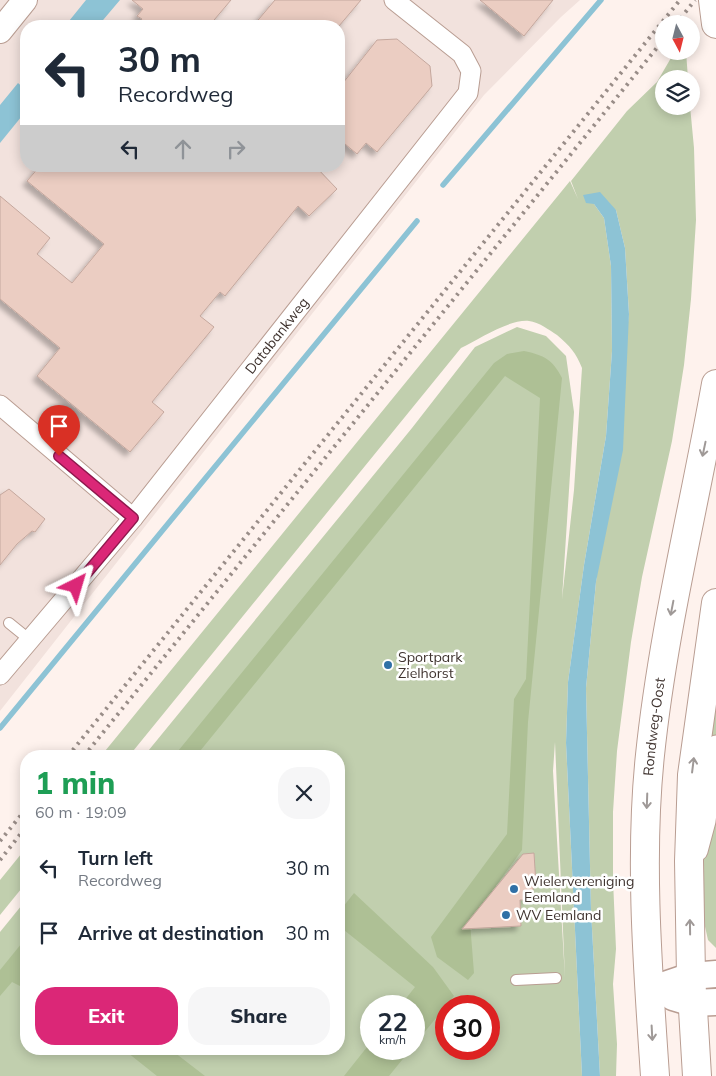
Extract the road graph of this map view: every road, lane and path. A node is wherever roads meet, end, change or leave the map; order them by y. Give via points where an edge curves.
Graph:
1 (25, 0) edge
2 (394, 0) edge
3 (713, 0) edge
4 (716, 24) edge
5 (0, 31) edge
6 (716, 384) edge
7 (0, 406) edge
8 (133, 518) junction
9 (716, 603) edge
10 (9, 623) dead end
11 (30, 640) junction
12 (708, 653) junction
13 (0, 676) edge
14 (716, 687) edge
15 (716, 745) edge
16 (690, 882) junction
17 (704, 975) edge
18 (556, 978) dead end
19 (516, 980) dead end
20 (650, 990) junction
21 (704, 1002) edge
22 (655, 1076) edge
23 (697, 1076) edge

1 - 5 street
2 - 8 street, Databankweg via 462,54 471,71 468,93
3 - 4 main road
6 -> 20 main road, Rondweg-Oost via 661,666 650,756 646,848
7 - 8 street
8 - 11 street, Databankweg
9 - 12 main road
10 - 11 lane
11 - 13 street, Databankweg
12 - 14 street
16 -> 12 main road via 692,775
15 - 16 street via 706,821
17 -> 16 main road
17 - 20 main road
17 - 21 main road
18 - 19 lane
20 - 21 main road
20 -> 22 main road, Rondweg-Oost
21 - 23 main road

